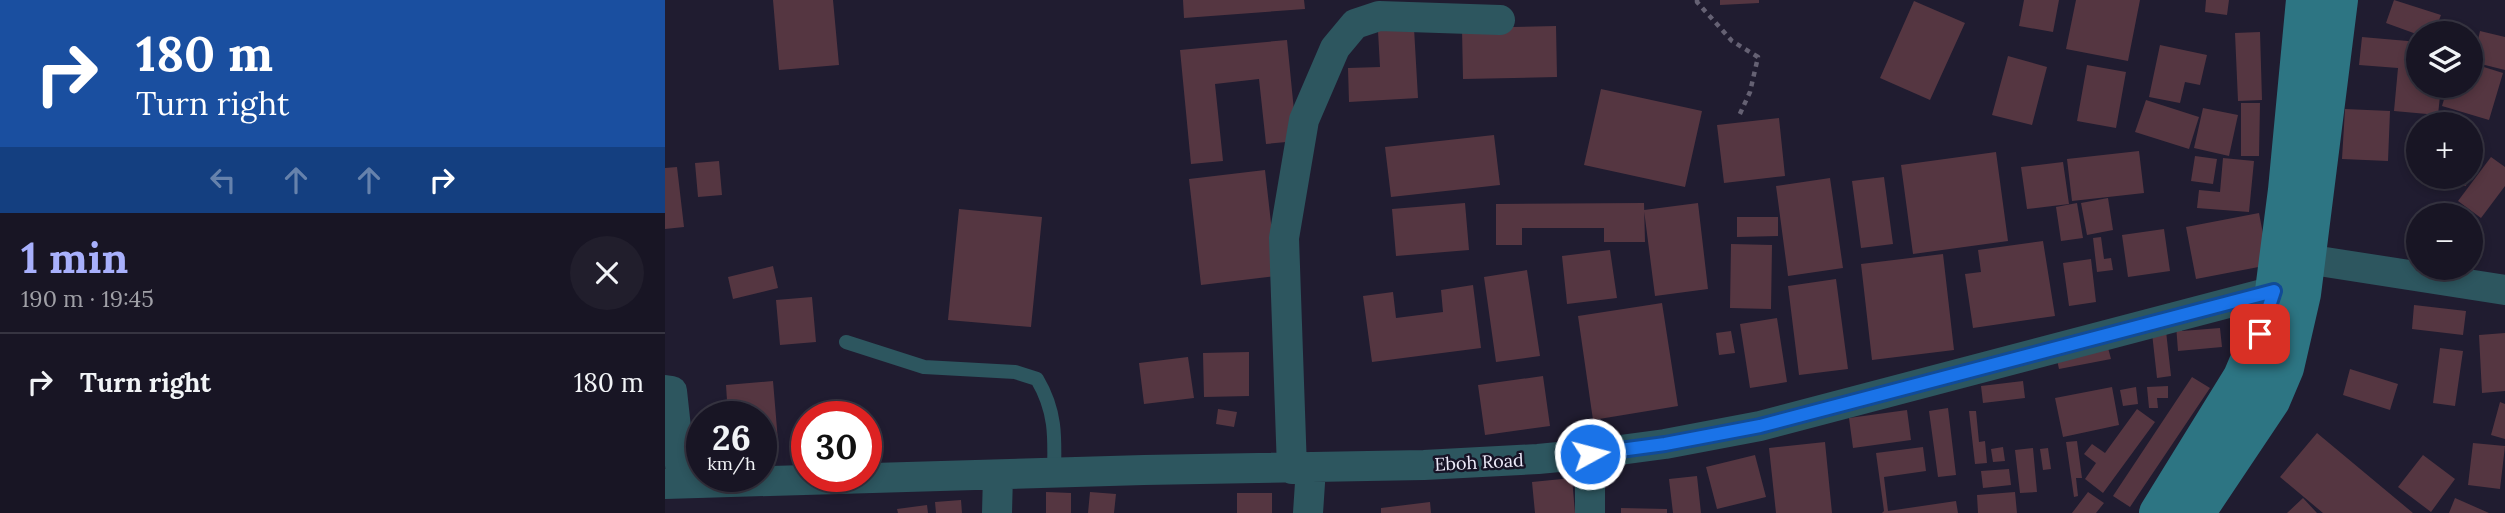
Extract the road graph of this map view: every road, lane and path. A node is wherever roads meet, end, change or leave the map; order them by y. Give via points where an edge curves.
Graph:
1 (1697, 0) edge
2 (2305, 0) edge
3 (2339, 0) edge
4 (1500, 20) dead end
5 (1738, 118) dead end
6 (2306, 259) junction
7 (2505, 290) edge
8 (2274, 291) junction
9 (846, 342) dead end
10 (665, 390) edge
11 (1590, 454) junction
12 (1302, 469) junction
13 (1054, 473) junction
14 (998, 475) junction
15 (673, 484) edge
16 (997, 513) edge
17 (1308, 513) edge
18 (1590, 513) edge
19 (2158, 513) edge
20 (2196, 513) edge

1 - 5 path via 1732,41 1758,57 1751,92
2 - 8 main road
3 - 6 main road
4 - 12 street via 1379,16 1355,23 1335,48 1304,120 1284,238
6 - 7 street
6 - 20 main road via 2285,368 2271,401
8 - 11 street, Eboh Road via 1760,426
8 - 19 main road via 2242,377
9 - 13 lane via 924,367 1015,372 1037,379 1055,425
10 - 15 street via 672,391
11 - 12 street, Eboh Road
11 - 18 street
12 - 13 street, Eboh Road
12 - 17 street
13 - 14 street, Eboh Road
14 - 15 street, Eboh Road
14 - 16 street

